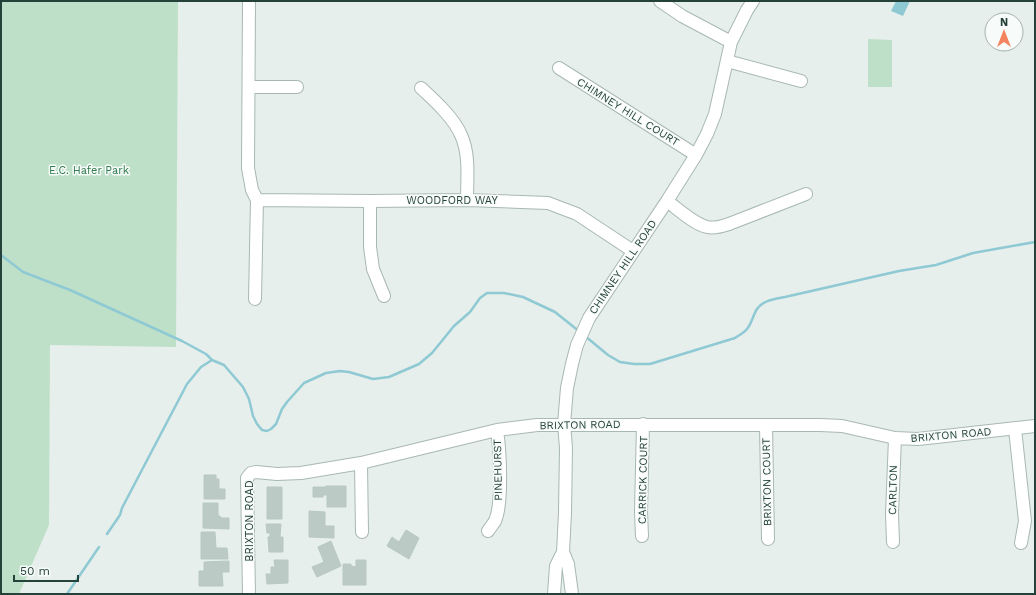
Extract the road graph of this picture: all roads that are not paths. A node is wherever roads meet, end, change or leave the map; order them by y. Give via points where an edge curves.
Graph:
1 (249, 1) edge
2 (660, 1) edge
3 (753, 1) edge
4 (731, 42) junction
5 (727, 61) junction
6 (559, 68) dead end
7 (801, 81) dead end
8 (249, 87) junction
9 (297, 87) dead end
10 (421, 88) dead end
11 (696, 155) junction
12 (806, 194) dead end
13 (257, 200) junction
14 (467, 200) junction
15 (370, 201) junction
16 (667, 201) junction
17 (633, 251) junction
18 (384, 296) dead end
19 (255, 299) dead end
20 (564, 424) junction
21 (643, 424) junction
22 (766, 425) junction
23 (1035, 426) edge
24 (1015, 429) junction
25 (497, 430) junction
26 (895, 438) junction
27 (361, 463) junction
28 (488, 531) dead end
29 (362, 532) dead end
30 (642, 536) dead end
31 (768, 539) dead end
32 (893, 542) dead end
33 (1021, 543) dead end
34 (563, 552) junction
35 (249, 594) edge
36 (554, 594) edge
37 (572, 594) edge

1 - 8 street
2 - 4 street
3 - 4 street, CHIMNEY HILL ROAD
4 - 5 street, CHIMNEY HILL ROAD
5 - 7 street
5 - 11 street, CHIMNEY HILL ROAD via 716,114
6 - 11 street, CHIMNEY HILL COURT
8 - 9 street
8 - 13 street via 248,168 252,190
10 - 14 street via 451,119 461,135 466,157
11 - 16 street, CHIMNEY HILL ROAD
12 - 16 street via 718,227 707,227
13 - 15 street, WOODFORD WAY
13 - 19 street
14 - 15 street, WOODFORD WAY
14 - 17 street, WOODFORD WAY via 548,203 577,214
15 - 18 street via 370,247 373,269
16 - 17 street, CHIMNEY HILL ROAD
17 - 20 street, CHIMNEY HILL ROAD via 589,318 577,345 567,388
20 - 21 street, BRIXTON ROAD
20 - 25 street, BRIXTON ROAD
20 - 34 street, CHIMNEY HILL ROAD via 566,448
21 - 22 street, BRIXTON ROAD
21 - 30 street, CARRICK COURT
22 - 26 street, BRIXTON ROAD via 842,426
22 - 31 street, BRIXTON COURT
23 - 24 street, BRIXTON ROAD
24 - 26 street, BRIXTON ROAD via 918,439
24 - 33 street via 1025,521
25 - 27 street, BRIXTON ROAD
25 - 28 street, PINEHURST via 500,449 499,504 495,520
26 - 32 street, CARLTON
27 - 29 street
27 - 35 street, BRIXTON ROAD via 301,473 251,473 247,478
34 - 36 street via 556,566
34 - 37 street via 568,564

